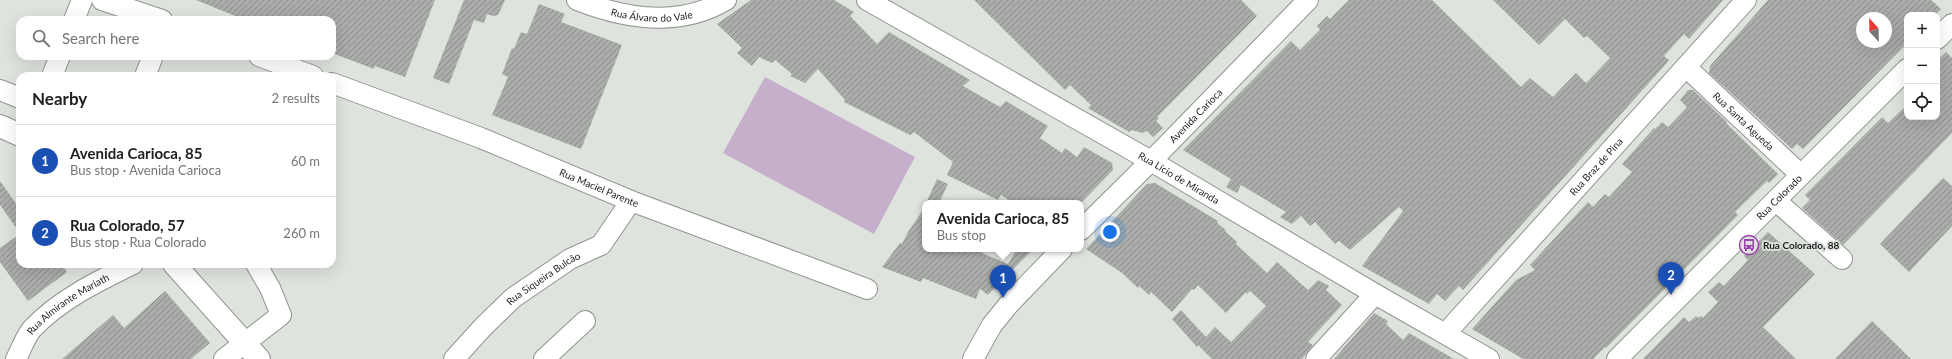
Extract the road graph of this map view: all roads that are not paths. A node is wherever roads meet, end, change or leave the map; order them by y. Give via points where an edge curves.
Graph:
1 (82, 0) edge
2 (102, 0) edge
3 (577, 0) edge
4 (726, 0) edge
5 (868, 0) edge
6 (1308, 0) edge
7 (1746, 0) edge
8 (76, 16) edge
9 (150, 16) edge
10 (1952, 24) edge
11 (1940, 36) edge
12 (58, 60) edge
13 (151, 60) edge
14 (270, 60) edge
15 (1686, 67) junction
16 (54, 72) edge
17 (147, 72) edge
18 (302, 72) edge
19 (1904, 72) edge
20 (336, 84) edge
21 (0, 90) edge
22 (16, 96) edge
23 (0, 126) edge
24 (16, 133) edge
25 (1151, 161) junction
26 (1801, 175) junction
27 (631, 201) junction
28 (1776, 201) junction
29 (1084, 227) edge
30 (1059, 252) edge
31 (1842, 259) dead end
32 (124, 268) edge
33 (178, 268) edge
34 (258, 268) edge
35 (867, 289) dead end
36 (1375, 294) junction
37 (585, 321) dead end
38 (1446, 333) junction
39 (244, 342) junction
40 (16, 359) edge
41 (224, 359) edge
42 (259, 359) edge
43 (454, 359) edge
44 (544, 359) edge
45 (973, 359) edge
46 (1316, 359) edge
47 (1489, 359) edge
48 (1617, 359) edge

1 - 8 street
2 - 9 street
3 - 4 street, Rua Álvaro do Vale via 600,9 667,18 706,11
5 - 25 street, Rua Lício de Miranda
6 - 25 street, Avenida Carioca
7 - 15 street, Rua Braz de Pina
10 - 11 street
12 - 16 street
13 - 17 street
14 - 18 street
15 - 26 street, Rua Santa Agueda
15 - 38 street, Rua Braz de Pina
19 - 26 street, Rua Colorado
20 - 27 street, Rua Maciel Parente via 481,138
21 - 22 street
23 - 24 main road
25 - 29 street, Avenida Carioca
25 - 36 street, Rua Lício de Miranda
26 - 28 street, Rua Colorado
27 - 35 street, Rua Maciel Parente
27 - 43 street, Rua Siqueira Bulcão via 601,245 570,258 513,298
28 - 31 street
28 - 48 street, Rua Colorado
30 - 45 street via 1012,300 992,325
32 - 40 street, Rua Almirante Mariath via 59,304 31,330
33 - 39 main road
34 - 39 street via 281,315
36 - 38 street, Rua Lício de Miranda
36 - 46 street
37 - 44 street
38 - 47 street, Rua Lício de Miranda
39 - 41 street
39 - 42 main road

